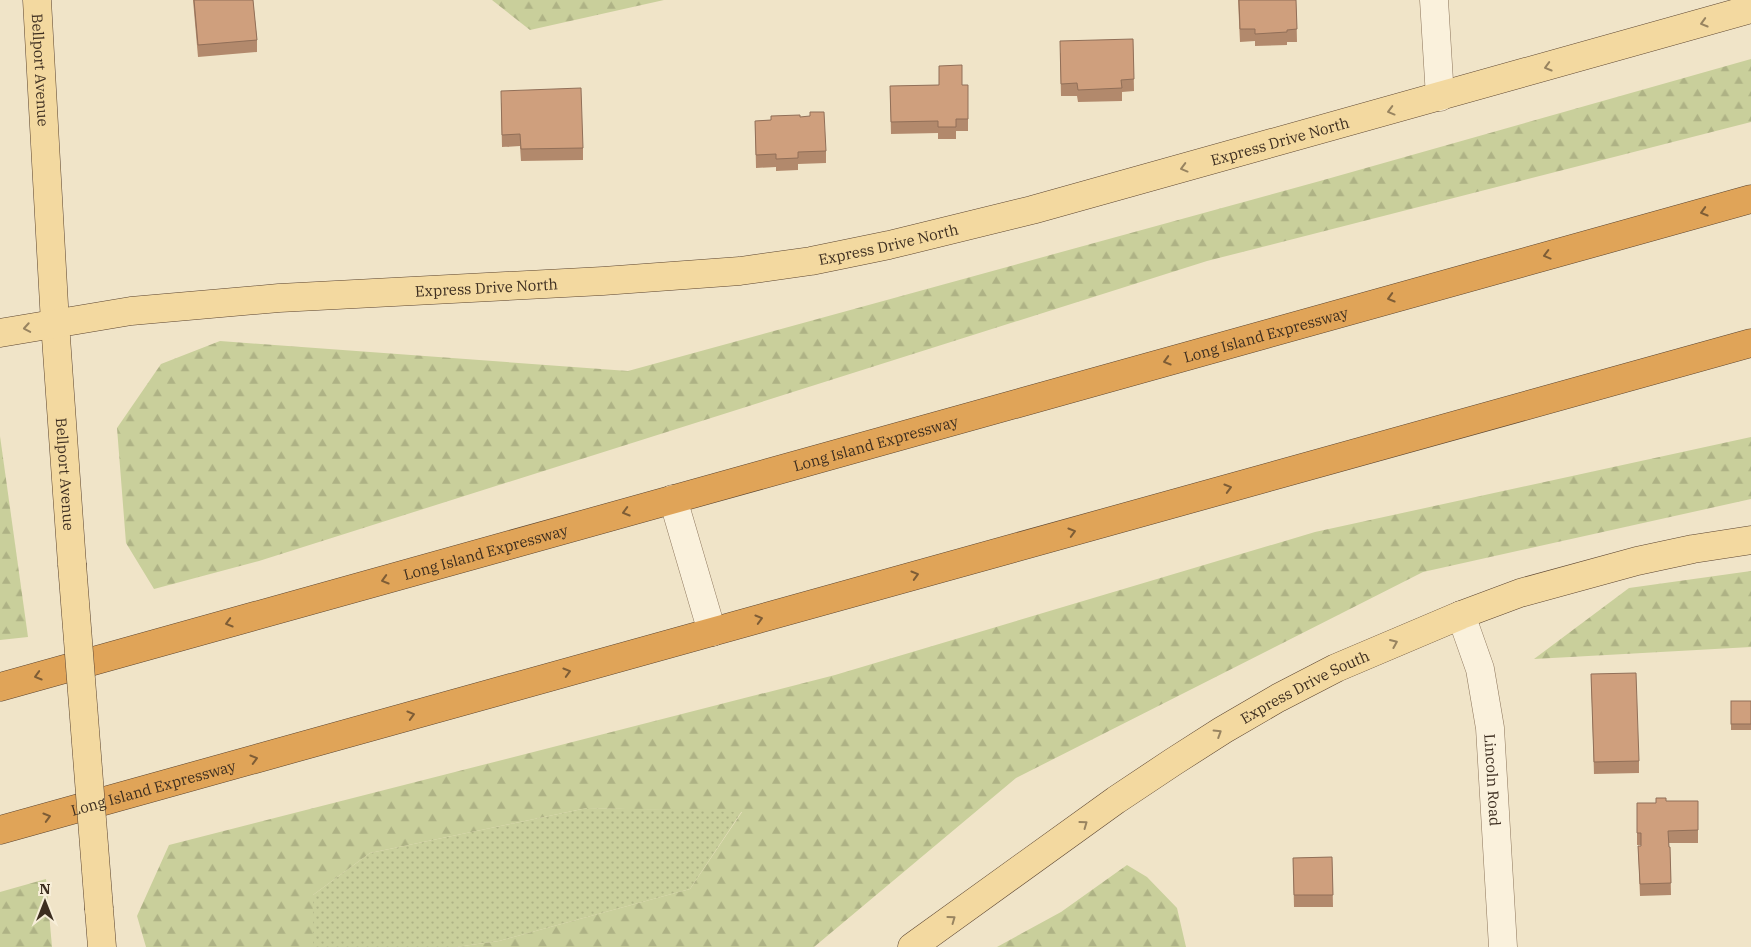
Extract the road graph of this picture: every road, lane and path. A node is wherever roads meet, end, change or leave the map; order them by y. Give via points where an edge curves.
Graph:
1 (37, 0) edge
2 (1434, 0) edge
3 (1751, 9) edge
4 (1440, 97) junction
5 (1751, 199) edge
6 (55, 323) junction
7 (0, 333) edge
8 (1751, 343) edge
9 (1751, 355) edge
10 (1664, 367) junction
11 (673, 499) junction
12 (1751, 540) edge
13 (1461, 615) junction
14 (712, 632) junction
15 (0, 687) edge
16 (0, 830) edge
17 (102, 947) edge
18 (912, 947) edge
19 (1503, 947) edge

1 - 6 main road, Bellport Avenue
2 - 4 street
3 -> 4 main road, Express Drive North
4 -> 6 main road, Express Drive North via 965,227 812,261 676,276 240,302 131,311
5 -> 11 highway, Long Island Expressway
6 -> 7 main road, Express Drive North
6 - 17 main road, Bellport Avenue, bridge
8 - 10 highway, Long Island Expressway
9 - 10 highway
14 -> 10 highway, Long Island Expressway
11 - 14 street
11 -> 15 highway, Long Island Expressway
12 - 13 main road, Express Drive South via 1636,561 1520,593
18 -> 13 main road, Express Drive South via 1116,800 1223,730 1336,668
13 - 19 street, Lincoln Road via 1480,670 1490,728
16 -> 14 highway, Long Island Expressway

